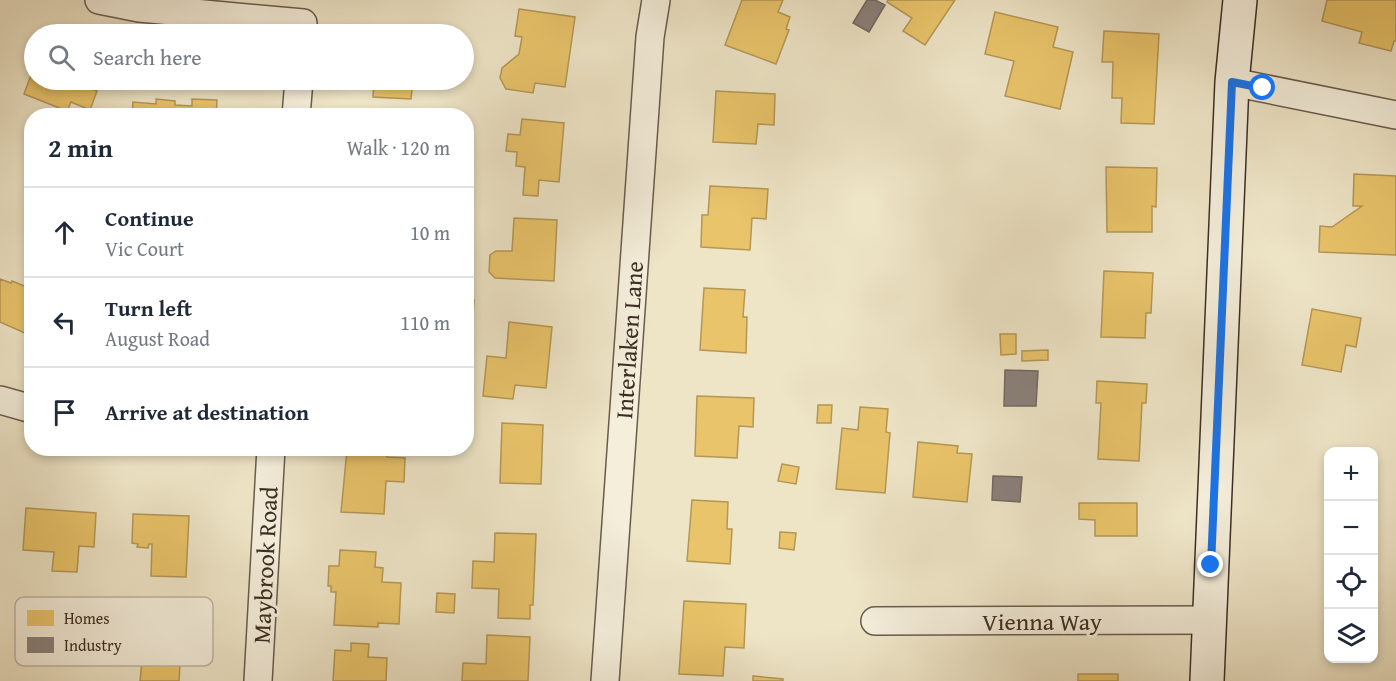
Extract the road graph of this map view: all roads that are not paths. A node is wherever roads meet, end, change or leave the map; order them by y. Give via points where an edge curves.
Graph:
1 (99, 0) edge
2 (656, 0) edge
3 (1240, 0) edge
4 (303, 19) edge
5 (1232, 82) junction
6 (298, 90) edge
7 (297, 108) edge
8 (1396, 115) edge
9 (0, 400) edge
10 (24, 407) edge
11 (272, 456) edge
12 (1210, 620) junction
13 (874, 621) dead end
14 (258, 681) edge
15 (605, 681) edge
16 (1207, 681) edge

1 - 4 street via 140,8
2 - 15 street, Interlaken Lane via 649,49
3 - 5 street
5 - 8 street
5 - 12 street
6 - 7 street
9 - 10 street
11 - 14 street, Maybrook Road
12 - 13 street, Vienna Way
12 - 16 street

